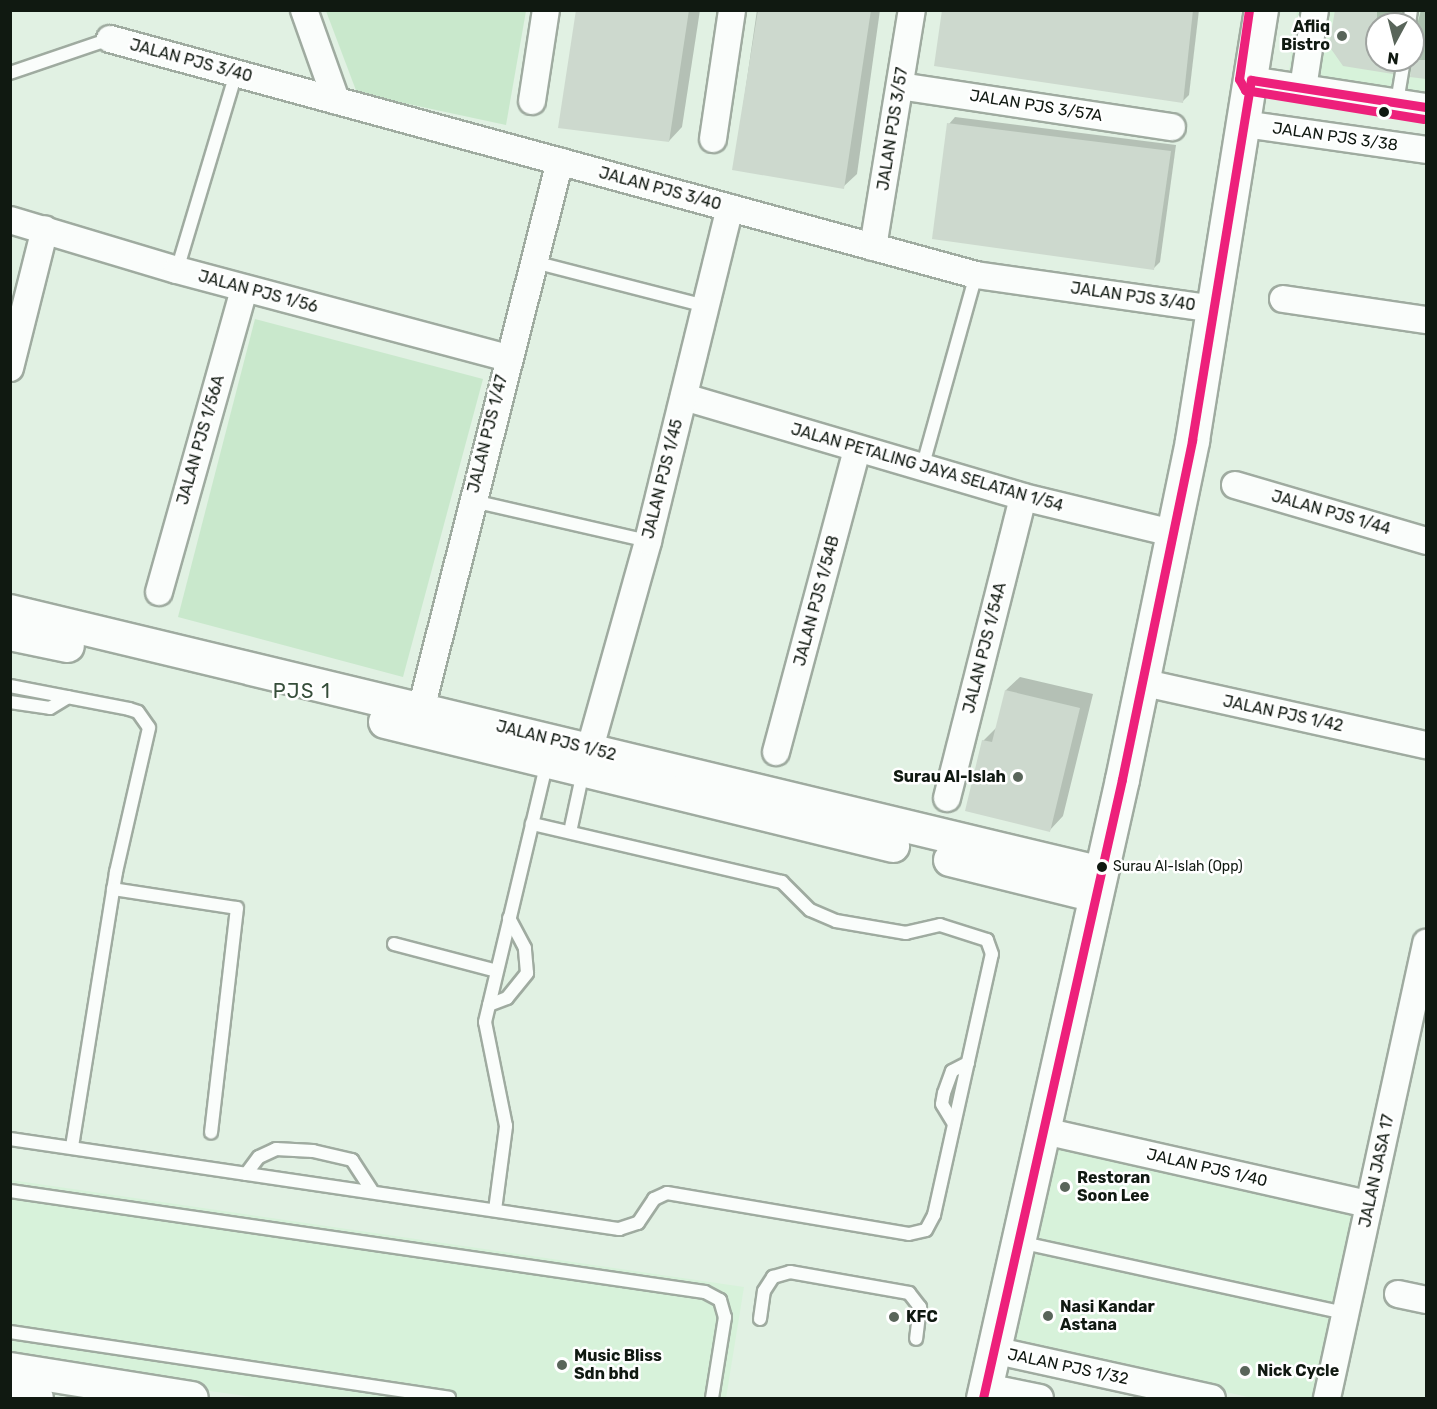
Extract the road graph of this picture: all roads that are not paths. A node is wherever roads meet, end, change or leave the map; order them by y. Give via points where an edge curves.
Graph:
1 (304, 10) edge
2 (546, 10) edge
3 (732, 10) edge
4 (912, 10) edge
5 (1261, 10) edge
6 (1315, 10) edge
7 (110, 39) joint
8 (1402, 72) edge
9 (10, 73) edge
10 (236, 73) junction
11 (1251, 80) junction
12 (900, 86) junction
13 (1303, 88) junction
14 (336, 100) junction
15 (532, 101) dead end
16 (1397, 102) junction
17 (1426, 106) edge
18 (1244, 124) junction
19 (1172, 127) dead end
20 (713, 139) dead end
21 (1426, 150) edge
22 (560, 161) junction
23 (730, 208) junction
24 (10, 220) edge
25 (45, 229) junction
26 (873, 247) junction
27 (534, 262) junction
28 (177, 270) junction
29 (976, 275) junction
30 (243, 289) junction
31 (1283, 299) dead end
32 (705, 306) junction
33 (1216, 309) junction
34 (1426, 320) edge
35 (508, 358) junction
36 (10, 368) edge
37 (684, 397) junction
38 (857, 450) junction
39 (922, 468) junction
40 (1235, 485) dead end
41 (1023, 497) junction
42 (471, 501) junction
43 (1172, 533) junction
44 (648, 541) junction
45 (1426, 541) edge
46 (159, 592) dead end
47 (10, 611) edge
48 (10, 634) edge
49 (1141, 682) junction
50 (10, 686) edge
51 (68, 697) junction
52 (10, 702) edge
53 (421, 709) junction
54 (1426, 745) edge
55 (550, 751) junction
56 (776, 752) dead end
57 (586, 760) junction
58 (947, 798) dead end
59 (532, 824) junction
60 (570, 832) junction
61 (1098, 884) junction
62 (113, 889) junction
63 (509, 918) junction
64 (1426, 943) edge
65 (394, 944) dead end
66 (497, 971) junction
67 (489, 1005) junction
68 (1044, 1131) junction
69 (211, 1132) dead end
70 (10, 1139) edge
71 (72, 1148) junction
72 (246, 1174) junction
73 (10, 1191) edge
74 (372, 1191) junction
75 (1369, 1204) junction
76 (495, 1210) junction
77 (1018, 1242) junction
78 (1398, 1294) dead end
79 (1426, 1300) edge
80 (1346, 1313) junction
81 (760, 1319) dead end
82 (10, 1332) edge
83 (916, 1339) dead end
84 (993, 1350) junction
85 (10, 1369) edge
86 (984, 1393) edge
87 (10, 1394) edge
88 (37, 1398) edge
89 (192, 1398) edge
90 (449, 1398) edge
91 (712, 1398) edge
92 (1040, 1398) edge
93 (1212, 1398) edge
94 (1327, 1398) edge

1 - 14 street
2 - 15 street
3 - 20 street
4 - 12 street, JALAN PJS 3/57
5 - 11 main road
6 - 13 street
7 - 9 lane
7 - 10 street, JALAN PJS 3/40
8 - 16 lane
10 - 14 street, JALAN PJS 3/40
10 - 28 lane
11 - 13 street
11 - 18 main road
12 - 19 street, JALAN PJS 3/57A
12 - 26 street, JALAN PJS 3/57
13 - 16 street
14 - 22 street, JALAN PJS 3/40
16 - 17 street
18 - 21 street, JALAN PJS 3/38
18 - 33 main road
22 - 23 street, JALAN PJS 3/40
22 - 27 street, JALAN PJS 1/47
23 - 26 street, JALAN PJS 3/40
23 - 32 street, JALAN PJS 1/45
24 - 25 street, JALAN PJS 1/56
25 - 28 street, JALAN PJS 1/56
25 - 36 street
26 - 29 street, JALAN PJS 3/40
27 - 32 lane
27 - 35 street, JALAN PJS 1/47
28 - 30 street, JALAN PJS 1/56
29 - 33 street, JALAN PJS 3/40
29 - 39 lane
30 - 35 street, JALAN PJS 1/56
30 - 46 street, JALAN PJS 1/56A
31 - 34 street
32 - 37 street, JALAN PJS 1/45
33 - 43 main road
35 - 42 street, JALAN PJS 1/47
37 - 38 street, JALAN PETALING JAYA SELATAN 1/54
37 - 44 street, JALAN PJS 1/45
38 - 39 street, JALAN PETALING JAYA SELATAN 1/54
38 - 56 street, JALAN PJS 1/54B
39 - 41 street, JALAN PETALING JAYA SELATAN 1/54
40 - 45 street, JALAN PJS 1/44
41 - 43 street, JALAN PETALING JAYA SELATAN 1/54
41 - 58 street, JALAN PJS 1/54A
42 - 44 lane
42 - 53 street, JALAN PJS 1/47
43 - 49 main road
44 - 57 street, JALAN PJS 1/45
47 - 53 street, JALAN PJS 1/52
48 - 55 street, JALAN PJS 1/52
49 - 54 street, JALAN PJS 1/42
49 - 61 main road
50 - 51 lane
51 - 52 lane via 50,708
51 - 62 lane via 138,712 149,728
53 - 55 street, JALAN PJS 1/52
55 - 57 street, JALAN PJS 1/52
55 - 59 lane
57 - 60 lane
57 - 61 street, JALAN PJS 1/52
59 - 60 lane
59 - 63 lane
60 - 76 lane via 782,882 810,910 836,921 906,933 940,925 987,940 992,954 934,1215 926,1230 909,1234 667,1193 654,1199 638,1223 619,1229
61 - 68 main road
62 - 69 lane via 237,908
62 - 71 lane
63 - 66 lane
63 - 67 lane via 525,948 527,973 507,998
64 - 75 street, JALAN JASA 17
65 - 66 lane
66 - 67 lane
67 - 76 lane via 485,1022 506,1126
68 - 75 street, JALAN PJS 1/40
68 - 77 main road
70 - 71 lane
71 - 72 lane
72 - 74 lane
72 - 74 lane via 258,1157 276,1149 313,1151 352,1160
73 - 91 lane via 705,1292 720,1300 724,1317
74 - 76 lane
75 - 80 street, JALAN JASA 17
77 - 80 lane
77 - 84 main road
78 - 79 street
80 - 94 street, JALAN JASA 17
81 - 83 lane via 764,1292 773,1277 790,1272 909,1293 920,1307
82 - 90 lane
84 - 86 main road
84 - 93 street, JALAN PJS 1/32
85 - 89 street
86 - 92 street
87 - 88 street

